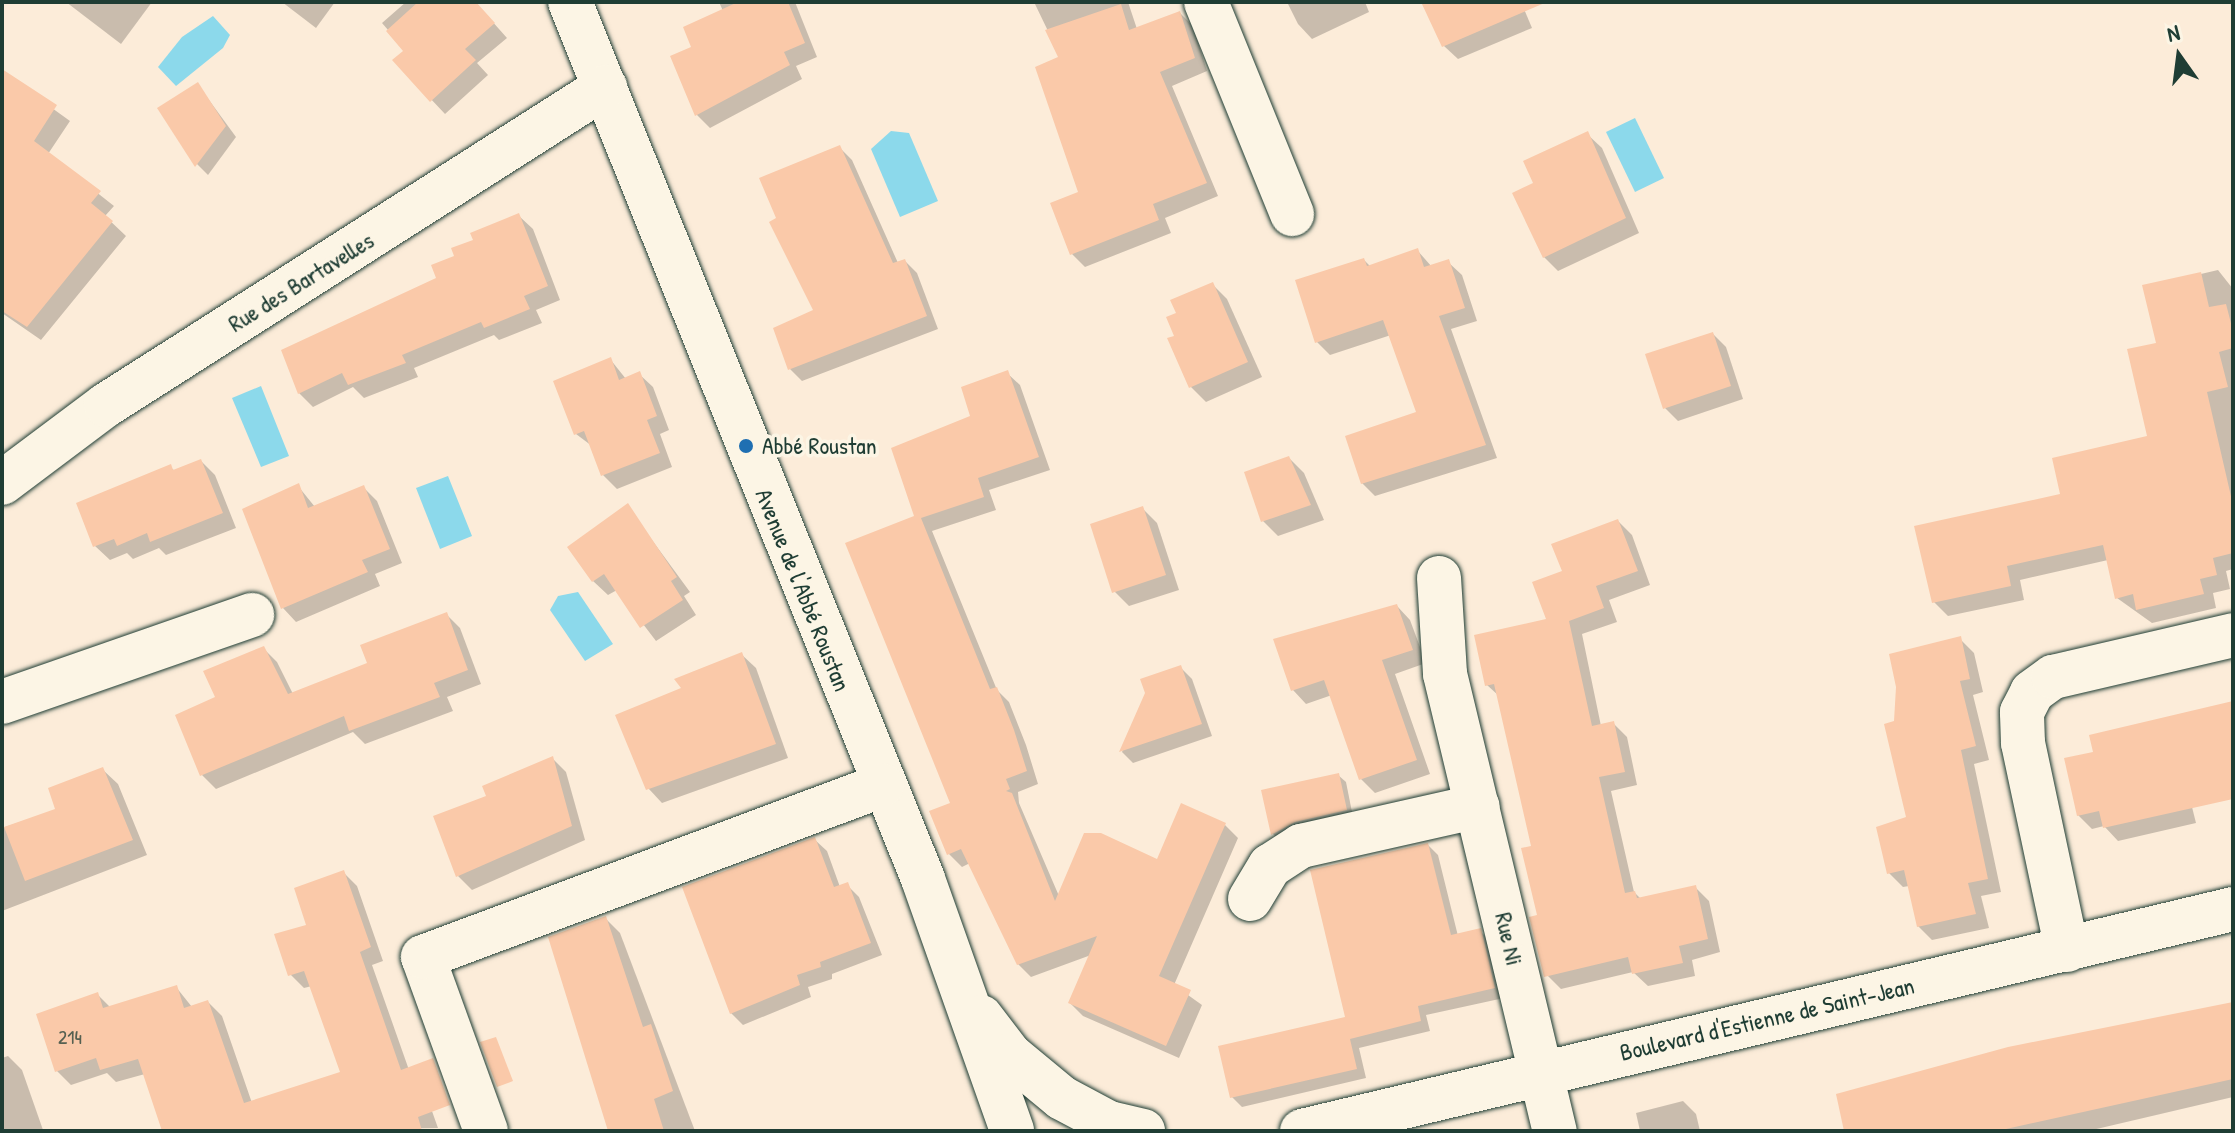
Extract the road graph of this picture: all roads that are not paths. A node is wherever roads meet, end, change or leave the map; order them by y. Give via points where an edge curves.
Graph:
1 (570, 2) edge
2 (1206, 2) edge
3 (605, 87) junction
4 (1292, 214) dead end
5 (2, 483) edge
6 (1439, 578) dead end
7 (252, 615) dead end
8 (2233, 635) edge
9 (2, 702) edge
10 (882, 785) junction
11 (1478, 806) junction
12 (1250, 899) dead end
13 (2233, 909) edge
14 (2067, 950) junction
15 (968, 999) junction
16 (1541, 1071) junction
17 (1122, 1128) edge
18 (486, 1131) edge
19 (1012, 1131) edge
20 (1302, 1131) edge
21 (1555, 1131) edge

1 - 3 street, Avenue de l'Abbé Roustan
2 - 4 street
3 - 5 street, Rue des Bartavelles via 106,405
3 - 10 street, Avenue de l'Abbé Roustan
6 - 11 street, Rue Ni via 1445,674
7 - 9 street
8 - 14 street via 2053,677 2032,692 2022,712 2023,743
10 - 15 street, Avenue de l'Abbé Roustan
10 - 18 street via 423,957
11 - 12 street via 1301,846 1270,866
11 - 16 street, Rue Ni
13 - 14 street, Boulevard d'Estienne de Saint-Jean
14 - 16 street, Boulevard d'Estienne de Saint-Jean
15 - 17 street, Avenue de l'Abbé Roustan via 1010,1055 1062,1098
15 - 19 street, Avenue de l'Abbé Roustan
16 - 20 street, Boulevard d'Estienne de Saint-Jean
16 - 21 street, Rue Ni

